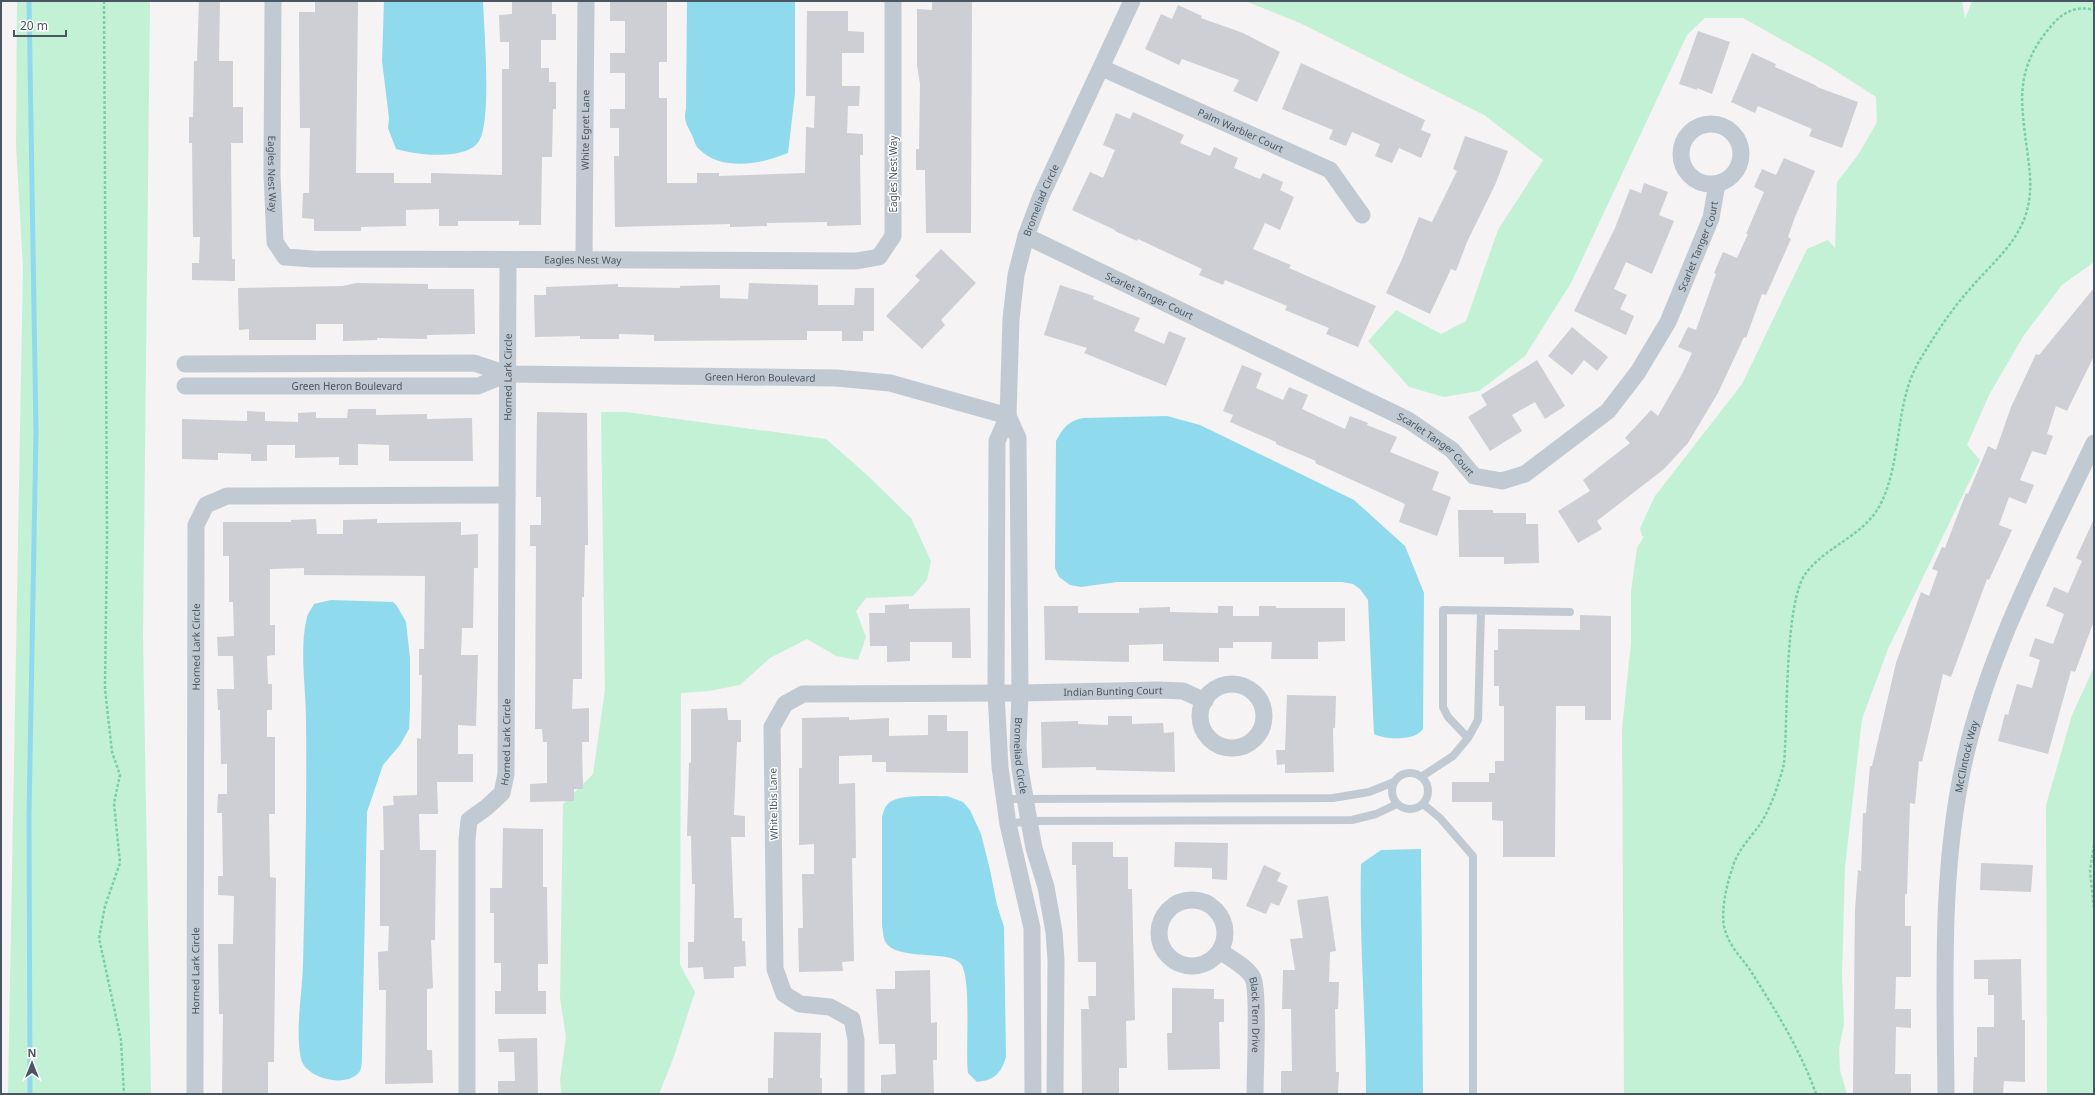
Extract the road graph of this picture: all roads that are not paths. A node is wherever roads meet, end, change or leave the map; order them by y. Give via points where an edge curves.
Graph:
1 (273, 1) edge
2 (586, 1) edge
3 (893, 1) edge
4 (1132, 1) edge
5 (1102, 68) junction
6 (1717, 184) dead end
7 (1362, 215) dead end
8 (1026, 236) junction
9 (584, 258) junction
10 (508, 260) junction
11 (185, 364) dead end
12 (235, 364) junction
13 (507, 374) junction
14 (185, 386) dead end
15 (234, 386) junction
16 (1008, 416) junction
17 (2094, 443) edge
18 (507, 495) junction
19 (1481, 611) junction
20 (1570, 612) dead end
21 (996, 693) junction
22 (1020, 693) junction
23 (1205, 701) dead end
24 (1468, 738) junction
25 (1421, 777) junction
26 (1394, 782) junction
27 (1024, 798) junction
28 (1004, 799) junction
29 (1397, 804) junction
30 (1423, 804) junction
31 (1028, 821) junction
32 (1008, 824) junction
33 (1220, 951) dead end
34 (195, 1094) edge
35 (467, 1094) edge
36 (856, 1094) edge
37 (1033, 1094) edge
38 (1055, 1094) edge
39 (1255, 1094) edge
40 (1473, 1094) edge
41 (1946, 1094) edge

1 - 10 street, Eagles Nest Way via 272,183 275,242 285,256
2 - 9 street, White Egret Lane
3 - 9 street, Eagles Nest Way via 893,236 879,256 856,260
4 - 5 street, Bromeliad Circle
5 - 7 street, Palm Warbler Court via 1330,170
5 - 8 street, Bromeliad Circle via 1041,196
6 - 8 street, Scarlet Tanger Court via 1711,218 1668,322 1638,372 1608,410 1525,474 1502,481 1474,476 1452,450 1408,420
8 - 16 street, Bromeliad Circle via 1016,275 1011,319
9 - 10 street, Eagles Nest Way
10 - 13 street, Horned Lark Circle
11 - 12 street, Green Heron Boulevard
12 - 13 street, Green Heron Boulevard via 474,363
12 - 15 street
13 - 15 street, Green Heron Boulevard via 478,386
13 - 16 street, Green Heron Boulevard via 836,378 890,383
13 - 18 street, Horned Lark Circle
14 - 15 street, Green Heron Boulevard
16 - 21 street, Bromeliad Circle via 997,441
16 - 22 street, Bromeliad Circle via 1018,438
17 - 41 street, McClintock Way via 2022,597 1984,688 1965,758 1952,832 1945,949
18 - 34 street, Horned Lark Circle via 227,496 206,505 202,512 196,525
18 - 35 street, Horned Lark Circle via 506,774 502,793 469,820
19 - 20 lane
19 - 24 lane via 1478,720
19 - 24 lane via 1443,610 1443,707 1448,717
21 - 22 street, White Ibis Lane
21 - 28 street, Bromeliad Circle
21 - 36 street, White Ibis Lane via 803,694 785,704 772,727 775,969 784,994 800,1004 830,1007 852,1019 856,1040
22 - 23 street, Indian Bunting Court via 1183,691
22 - 27 street, Bromeliad Circle via 1018,747
24 - 25 lane via 1453,756
25 - 26 lane via 1410,773 1404,774
25 - 30 lane via 1428,788
26 - 27 lane via 1369,792 1333,798
26 - 29 lane via 1392,794
27 - 28 lane
27 - 31 street, Bromeliad Circle
28 - 32 street, Bromeliad Circle
29 - 30 lane via 1407,809
29 - 31 lane via 1376,814 1352,820
30 - 40 lane via 1440,818 1473,856
31 - 32 lane
31 - 38 street, Bromeliad Circle via 1046,887 1054,932
32 - 37 street, Bromeliad Circle via 1032,928
33 - 39 street, Black Tern Drive via 1248,972 1253,979

